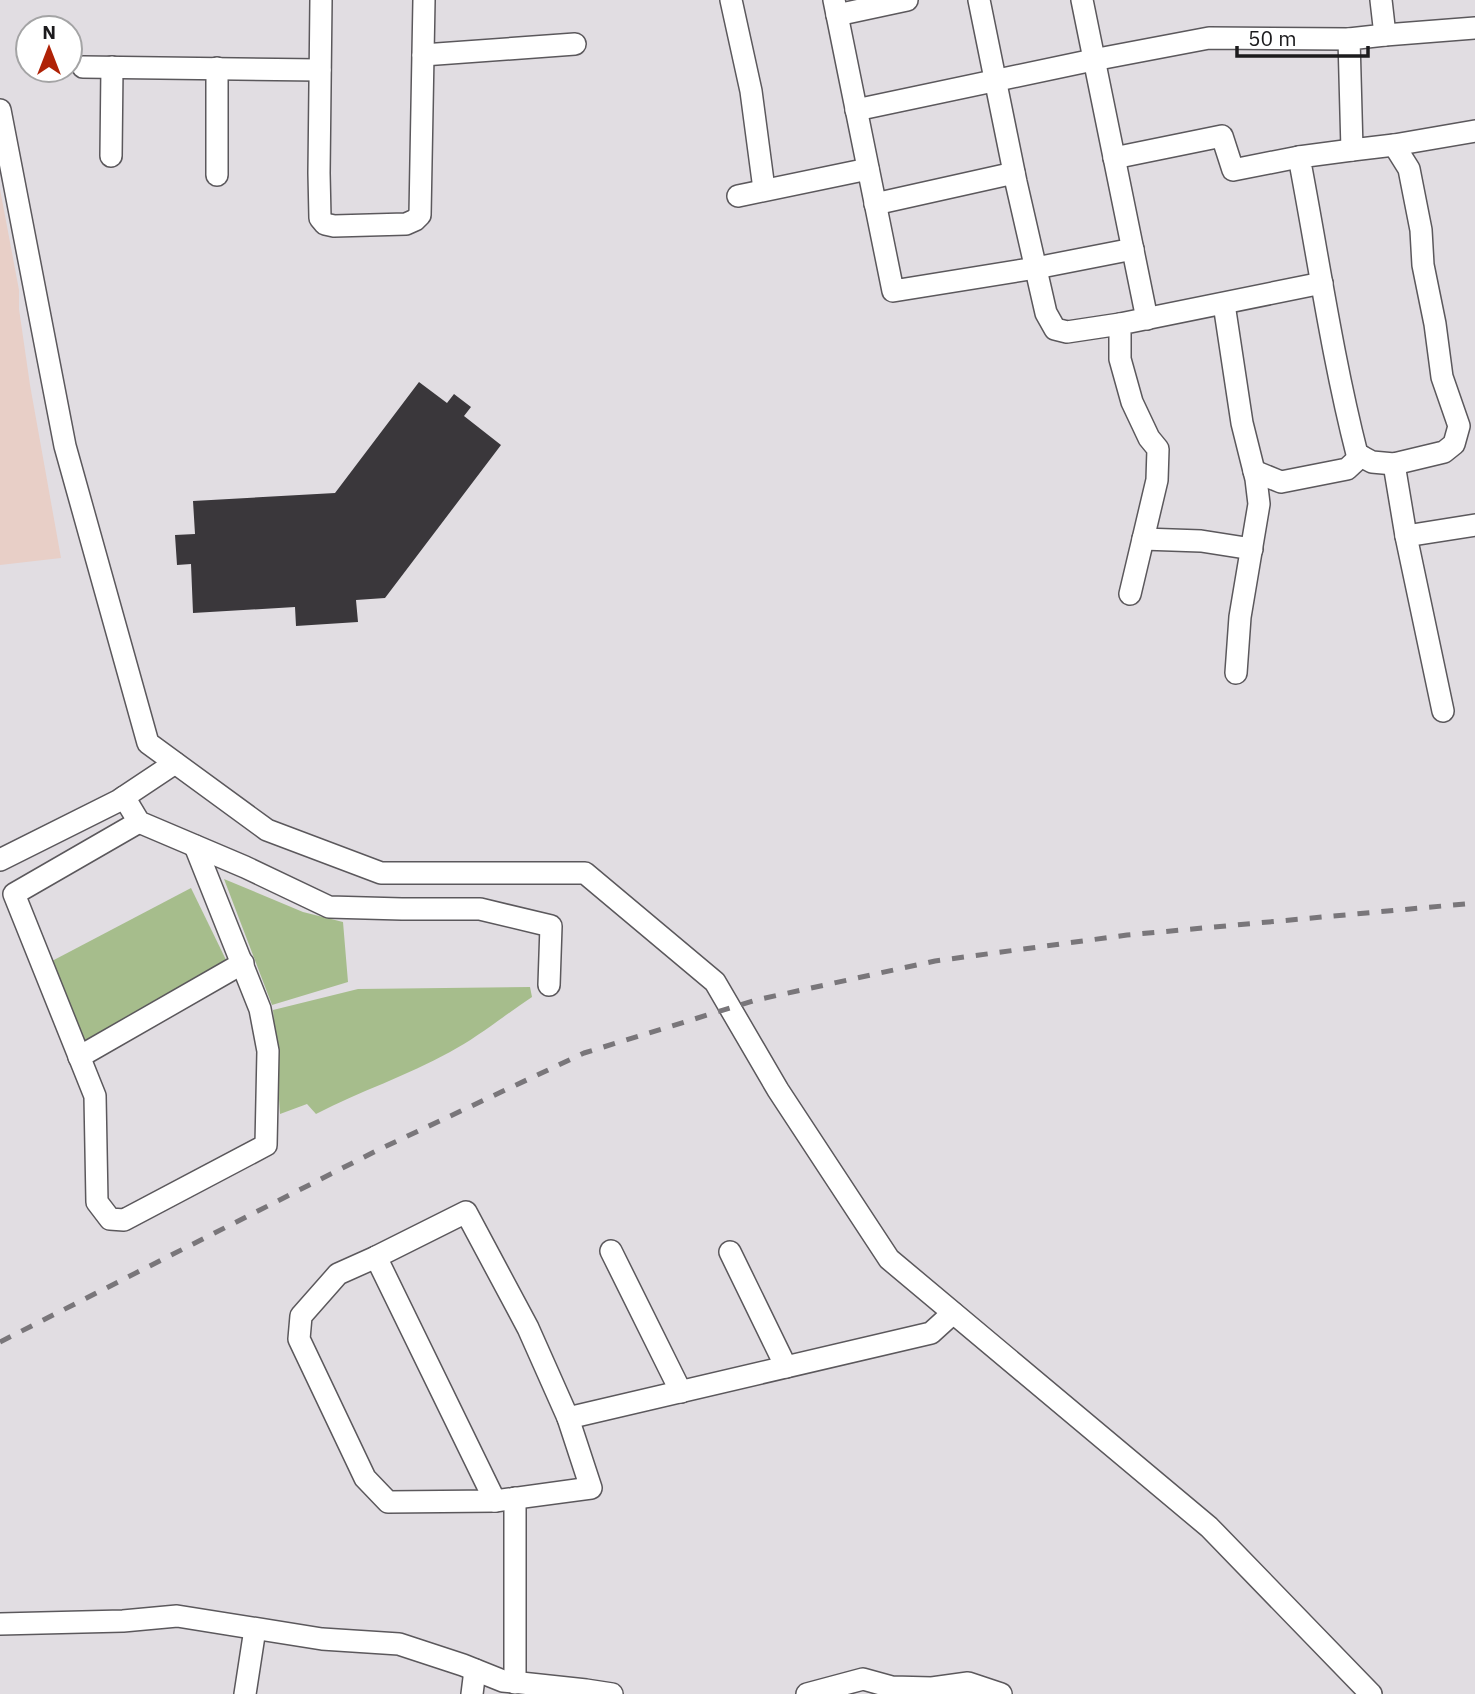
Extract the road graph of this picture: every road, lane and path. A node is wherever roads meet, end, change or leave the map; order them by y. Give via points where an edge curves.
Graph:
1 (321, 0) edge
2 (424, 0) edge
3 (731, 0) edge
4 (907, 0) edge
5 (979, 0) edge
6 (1082, 0) edge
7 (1381, 0) edge
8 (836, 7) edge
9 (1475, 27) edge
10 (1385, 34) junction
11 (1349, 38) junction
12 (575, 44) dead end
13 (423, 55) junction
14 (1093, 60) junction
15 (84, 67) edge
16 (112, 67) junction
17 (216, 68) junction
18 (320, 70) junction
19 (996, 80) junction
20 (0, 110) edge
21 (856, 110) junction
22 (1475, 131) edge
23 (1394, 145) junction
24 (1352, 150) junction
25 (111, 156) dead end
26 (1299, 157) junction
27 (1114, 158) junction
28 (868, 169) junction
29 (1014, 173) junction
30 (217, 175) dead end
31 (764, 189) junction
32 (738, 196) dead end
33 (875, 204) junction
34 (1133, 249) junction
35 (1036, 268) junction
36 (1322, 283) junction
37 (1224, 304) junction
38 (1147, 319) junction
39 (1120, 324) junction
40 (1360, 456) junction
41 (1394, 464) junction
42 (1254, 471) junction
43 (1475, 525) edge
44 (1406, 536) junction
45 (1143, 539) junction
46 (1252, 549) junction
47 (1130, 594) dead end
48 (1236, 673) dead end
49 (1443, 711) dead end
50 (175, 762) junction
51 (124, 797) junction
52 (139, 822) junction
53 (195, 846) junction
54 (0, 860) edge
55 (243, 963) junction
56 (549, 985) dead end
57 (79, 1056) junction
58 (611, 1251) dead end
59 (730, 1252) dead end
60 (376, 1257) junction
61 (953, 1313) junction
62 (786, 1367) junction
63 (681, 1392) junction
64 (568, 1418) junction
65 (505, 1500) junction
66 (0, 1624) edge
67 (255, 1629) junction
68 (475, 1670) junction
69 (515, 1683) junction
70 (910, 1691) edge
71 (586, 1692) edge
72 (245, 1694) edge
73 (472, 1694) edge
74 (612, 1694) edge
75 (807, 1694) edge
76 (1001, 1694) edge
77 (1371, 1694) edge

1 - 18 street
2 - 13 street
3 - 31 street via 751,91
4 - 8 street
5 - 19 street
6 - 14 street
7 - 10 street
8 - 21 street
9 - 10 street
10 - 11 street
11 - 14 street via 1209,38
11 - 24 street
12 - 13 street
13 - 18 street via 421,206 420,215 406,224 334,226 320,218
14 - 19 street
14 - 27 street
15 - 16 street
16 - 17 street
16 - 25 street
17 - 18 street
17 - 30 street
19 - 21 street
19 - 29 street
20 - 50 street via 65,446 148,743
21 - 28 street
22 - 23 street
23 - 24 street
23 - 41 street via 1409,169 1442,377 1459,426 1454,444 1444,452
24 - 26 street
26 - 27 street via 1233,170 1222,136
26 - 36 street
27 - 34 street
28 - 31 street
28 - 33 street
29 - 33 street
29 - 35 street
31 - 32 street
33 - 35 street via 893,292
34 - 35 street
34 - 38 street
35 - 39 street via 1046,313 1055,329 1067,332
36 - 37 street
36 - 40 street via 1349,425
37 - 38 street
37 - 42 street
38 - 39 street
39 - 45 street via 1119,359 1132,402 1158,449 1157,480
40 - 41 street
40 - 42 street via 1347,469 1281,482
41 - 44 street
42 - 46 street via 1259,505
43 - 44 street
44 - 49 street
45 - 46 street
45 - 47 street
46 - 48 street
50 - 51 street
50 - 61 street via 267,830 381,873 585,873 716,982 778,1090 889,1259
51 - 52 street
51 - 54 street
52 - 53 street
52 - 57 street via 14,894
53 - 55 street
53 - 56 street via 329,907 480,909 551,926
55 - 57 street
55 - 57 street via 260,1009 268,1051 266,1145 124,1220 110,1219 97,1202 95,1096
58 - 63 street
59 - 62 street
60 - 64 street via 466,1212 528,1328
60 - 65 street
60 - 65 street via 338,1274 301,1316 299,1339 365,1478 388,1502
61 - 62 street via 931,1333
61 - 77 street via 1209,1527
62 - 63 street
63 - 64 street
64 - 65 street via 591,1488
65 - 69 street
66 - 67 street via 177,1616
67 - 68 street via 398,1644
67 - 72 street
68 - 69 street
68 - 73 street
69 - 71 street
70 - 75 street via 863,1679
70 - 76 street via 968,1683
71 - 74 street

